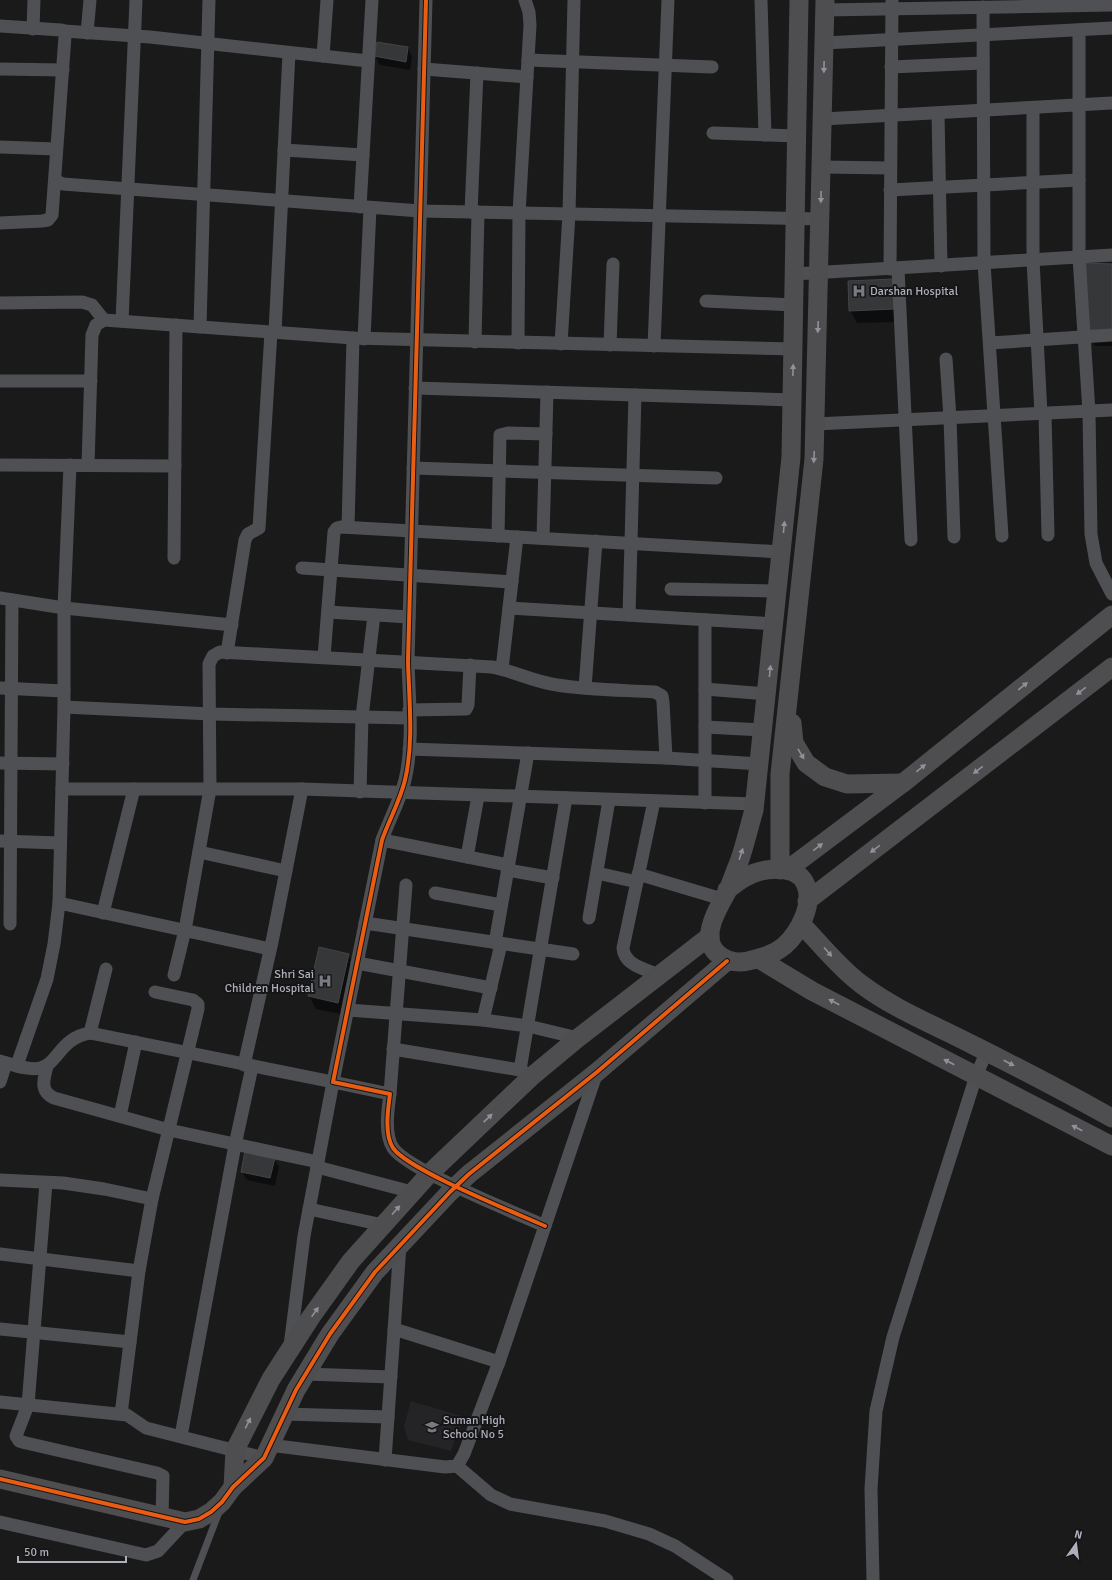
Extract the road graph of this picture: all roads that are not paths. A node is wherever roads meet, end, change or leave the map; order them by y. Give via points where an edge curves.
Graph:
1 (34, 0) edge
2 (90, 0) edge
3 (136, 0) edge
4 (209, 0) edge
5 (327, 0) edge
6 (372, 0) edge
7 (426, 0) edge
8 (514, 0) edge
9 (517, 0) edge
10 (526, 0) edge
11 (574, 0) edge
12 (668, 0) edge
13 (761, 0) edge
14 (800, 0) edge
15 (1058, 3) edge
16 (1112, 3) edge
17 (892, 4) edge
18 (824, 5) edge
19 (977, 5) edge
20 (0, 26) edge
21 (1112, 28) edge
22 (33, 29) junction
23 (1079, 30) junction
24 (64, 31) junction
25 (87, 33) junction
26 (983, 35) junction
27 (133, 36) junction
28 (891, 39) junction
29 (824, 42) junction
30 (208, 44) junction
31 (289, 53) junction
32 (323, 56) junction
33 (528, 60) junction
34 (368, 61) junction
35 (572, 62) junction
36 (983, 63) junction
37 (666, 66) junction
38 (712, 67) dead end
39 (891, 67) junction
40 (0, 69) edge
41 (424, 69) junction
42 (63, 70) junction
43 (477, 73) junction
44 (526, 76) junction
45 (1112, 103) edge
46 (1079, 105) junction
47 (1033, 108) junction
48 (984, 110) junction
49 (938, 113) junction
50 (891, 115) junction
51 (823, 119) junction
52 (713, 133) dead end
53 (765, 135) junction
54 (796, 136) junction
55 (0, 148) edge
56 (56, 149) junction
57 (284, 150) junction
58 (363, 154) junction
59 (822, 167) junction
60 (890, 168) junction
61 (1079, 180) junction
62 (56, 181) junction
63 (1032, 182) junction
64 (984, 185) junction
65 (940, 187) junction
66 (127, 188) junction
67 (890, 190) junction
68 (204, 195) junction
69 (281, 202) junction
70 (365, 208) junction
71 (420, 212) junction
72 (474, 212) junction
73 (519, 213) junction
74 (569, 214) junction
75 (660, 215) junction
76 (795, 218) junction
77 (821, 219) junction
78 (0, 222) edge
79 (1112, 255) edge
80 (1079, 257) junction
81 (1033, 260) junction
82 (984, 263) junction
83 (613, 264) dead end
84 (941, 266) junction
85 (894, 269) junction
86 (794, 274) junction
87 (820, 274) junction
88 (706, 301) dead end
89 (0, 303) edge
90 (794, 305) junction
91 (104, 320) junction
92 (122, 320) junction
93 (176, 325) junction
94 (200, 327) junction
95 (273, 332) junction
96 (1112, 336) edge
97 (1084, 337) junction
98 (358, 339) junction
99 (417, 340) junction
100 (1037, 340) junction
101 (475, 342) junction
102 (518, 343) junction
103 (990, 343) junction
104 (560, 344) junction
105 (610, 345) junction
106 (654, 346) junction
107 (793, 349) junction
108 (946, 359) dead end
109 (0, 381) edge
110 (90, 381) junction
111 (415, 388) junction
112 (547, 392) junction
113 (635, 395) junction
114 (792, 400) junction
115 (1112, 410) edge
116 (1089, 412) junction
117 (1043, 414) junction
118 (994, 416) junction
119 (950, 418) junction
120 (905, 420) junction
121 (815, 424) junction
122 (546, 434) junction
123 (0, 464) edge
124 (70, 465) junction
125 (88, 465) junction
126 (175, 466) junction
127 (413, 468) junction
128 (498, 470) junction
129 (545, 472) junction
130 (634, 475) junction
131 (716, 478) dead end
132 (348, 527) junction
133 (411, 531) junction
134 (1048, 535) dead end
135 (498, 536) junction
136 (1002, 536) dead end
137 (516, 537) junction
138 (954, 537) dead end
139 (543, 538) junction
140 (911, 540) dead end
141 (596, 541) junction
142 (633, 543) junction
143 (782, 552) junction
144 (174, 558) dead end
145 (302, 568) dead end
146 (332, 570) junction
147 (410, 576) junction
148 (512, 582) junction
149 (671, 589) dead end
150 (778, 591) junction
151 (1112, 594) edge
152 (6, 599) edge
153 (64, 608) junction
154 (509, 608) junction
155 (328, 612) junction
156 (591, 613) junction
157 (374, 615) junction
158 (629, 615) junction
159 (1112, 615) edge
160 (409, 617) junction
161 (705, 620) junction
162 (775, 624) junction
163 (232, 625) junction
164 (226, 653) junction
165 (324, 657) junction
166 (369, 659) junction
167 (408, 661) junction
168 (470, 666) junction
169 (1112, 668) edge
170 (502, 669) junction
171 (5, 688) edge
172 (585, 688) junction
173 (705, 689) junction
174 (789, 689) junction
175 (64, 691) junction
176 (767, 694) junction
177 (64, 707) junction
178 (210, 714) junction
179 (409, 714) junction
180 (362, 717) junction
181 (705, 727) junction
182 (763, 730) junction
183 (409, 749) junction
184 (528, 753) junction
185 (666, 758) junction
186 (705, 761) junction
187 (5, 763) edge
188 (63, 764) junction
189 (760, 764) junction
190 (902, 783) junction
191 (62, 789) junction
192 (134, 789) junction
193 (210, 789) junction
194 (302, 789) junction
195 (360, 792) junction
196 (400, 793) junction
197 (478, 796) junction
198 (520, 797) junction
199 (566, 798) junction
200 (609, 800) junction
201 (654, 801) junction
202 (704, 803) junction
203 (755, 804) junction
204 (382, 840) junction
205 (5, 841) edge
206 (60, 843) junction
207 (199, 852) junction
208 (467, 857) junction
209 (508, 868) junction
210 (784, 870) junction
211 (286, 871) junction
212 (597, 873) junction
213 (553, 878) junction
214 (637, 878) junction
215 (406, 885) dead end
216 (5, 889) edge
217 (435, 893) dead end
218 (724, 895) junction
219 (807, 901) junction
220 (59, 903) junction
221 (501, 905) junction
222 (103, 912) junction
223 (589, 918) dead end
224 (365, 923) junction
225 (10, 924) dead end
226 (801, 924) junction
227 (403, 928) junction
228 (185, 930) junction
229 (710, 936) junction
230 (498, 943) junction
231 (270, 949) junction
232 (541, 950) junction
233 (573, 954) dead end
234 (758, 959) junction
235 (728, 961) junction
236 (357, 963) junction
237 (106, 968) dead end
238 (400, 971) junction
239 (174, 975) dead end
240 (658, 975) junction
241 (491, 988) junction
242 (155, 992) dead end
243 (348, 1010) junction
244 (397, 1014) junction
245 (483, 1020) junction
246 (528, 1026) junction
247 (90, 1033) junction
248 (578, 1038) junction
249 (136, 1042) junction
250 (393, 1049) junction
251 (986, 1051) junction
252 (187, 1053) junction
253 (8, 1063) edge
254 (47, 1066) junction
255 (248, 1066) junction
256 (597, 1072) junction
257 (526, 1074) junction
258 (976, 1076) junction
259 (0, 1082) edge
260 (333, 1082) junction
261 (390, 1094) junction
262 (120, 1116) junction
263 (1112, 1118) edge
264 (169, 1130) junction
265 (235, 1144) junction
266 (1112, 1146) edge
267 (318, 1164) junction
268 (430, 1173) junction
269 (0, 1180) edge
270 (46, 1183) junction
271 (456, 1186) junction
272 (412, 1192) junction
273 (152, 1199) junction
274 (309, 1209) junction
275 (383, 1226) junction
276 (545, 1226) junction
277 (400, 1245) junction
278 (0, 1254) edge
279 (355, 1256) junction
280 (41, 1258) junction
281 (139, 1272) junction
282 (375, 1272) junction
283 (0, 1329) edge
284 (394, 1329) junction
285 (34, 1332) junction
286 (130, 1342) junction
287 (289, 1351) junction
288 (499, 1362) junction
289 (306, 1374) junction
290 (391, 1377) junction
291 (0, 1402) edge
292 (28, 1405) junction
293 (122, 1414) junction
294 (284, 1414) junction
295 (388, 1417) junction
296 (180, 1436) junction
297 (235, 1450) junction
298 (266, 1451) junction
299 (385, 1460) junction
300 (457, 1466) junction
301 (0, 1479) edge
302 (233, 1487) junction
303 (222, 1502) junction
304 (162, 1517) junction
305 (0, 1522) edge
306 (185, 1522) junction
307 (193, 1580) edge
308 (727, 1580) edge
309 (873, 1580) edge

1 - 22 street
2 - 25 street
3 - 27 street
4 - 30 street
5 - 32 street
6 - 34 street
7 - 41 street
8 - 9 street
10 - 33 street via 530,16
11 - 35 street
12 - 37 street
13 - 53 street
14 - 54 main road
15 - 16 street
15 - 19 street
17 - 18 street
17 - 19 street
17 - 28 street
18 - 29 main road
19 - 26 street
20 - 22 street
21 - 23 street
22 - 24 street
23 - 26 street
23 - 46 street
24 - 25 street
24 - 42 street
25 - 27 street
26 - 28 street
26 - 36 street
27 - 30 street
27 - 66 street
28 - 29 street
28 - 39 street
29 -> 51 main road
30 - 31 street
30 - 68 street
31 - 32 street
31 - 57 street
32 - 34 street
33 - 35 street
33 - 44 street
34 - 58 street
35 - 37 street
35 - 74 street
36 - 39 street
36 - 48 street
37 - 38 street
37 - 75 street
39 - 50 street
40 - 42 street
41 - 43 street
41 - 71 street
42 - 56 street
43 - 44 street
43 - 72 street
44 - 73 street
45 - 46 street
46 - 47 street
46 - 61 street
47 - 48 street
47 - 63 street
48 - 49 street
48 - 64 street
49 - 50 street
49 - 65 street
50 - 51 street
50 - 60 street
51 - 59 main road
52 - 53 street
53 - 54 street
54 - 76 main road
55 - 56 street
56 - 62 street
57 - 58 street
57 - 69 street
58 - 70 street
59 - 60 street
59 -> 77 main road
60 - 67 street
61 - 63 street
61 - 80 street
62 - 66 street via 62,184
62 - 78 street via 52,215 48,220
63 - 64 street
63 - 81 street
64 - 65 street
64 - 82 street
65 - 67 street
65 - 84 street
66 - 68 street
66 - 92 street
67 - 85 street
68 - 69 street
68 - 94 street
69 - 70 street
69 - 95 street
70 - 71 street
70 - 98 street
71 - 72 street
71 - 99 street
72 - 73 street
72 - 101 street
73 - 74 street
73 - 102 street
74 - 75 street
74 - 104 street
75 - 76 street
75 - 106 street
76 - 77 street
76 - 86 main road
77 - 87 main road
79 - 80 street
80 - 81 street
80 - 97 street
81 - 82 street
81 - 100 street
82 - 84 street
82 - 103 street
83 - 105 street
84 - 85 street
85 - 87 street
85 - 120 street
86 - 87 street
86 - 90 main road
87 -> 121 main road
88 - 90 street
89 - 91 street via 82,302 92,305
90 - 107 main road
91 - 92 street
91 - 110 street via 96,325 92,335
92 - 93 street
93 - 94 street
93 - 126 street
94 - 95 street
95 - 98 street
95 - 163 street via 259,528 248,534 245,540
96 - 97 street
97 - 100 street
97 - 116 street
98 - 99 street
98 - 132 street
99 - 101 street
99 - 111 street
100 - 103 street
100 - 117 street
101 - 102 street
102 - 104 street
103 - 118 street
104 - 105 street
105 - 106 street
106 - 107 street
114 -> 107 main road
108 - 119 street
109 - 110 street
110 - 125 street
111 - 112 street
111 - 127 street
112 - 113 street
112 - 122 street
113 - 114 street
113 - 130 street
143 -> 114 main road via 791,457
115 - 116 street
116 - 117 street
116 - 151 street via 1092,546 1096,563
117 - 118 street
117 - 134 street
118 - 119 street
118 - 136 street
119 - 120 street
119 - 138 street
120 - 121 street
120 - 140 street
121 -> 174 main road via 814,459
122 - 128 street via 508,433 500,436
122 - 129 street
123 - 124 street
124 - 125 street
124 - 153 street
125 - 126 street
126 - 144 street
127 - 128 street
127 - 133 street
128 - 129 street
128 - 135 street
129 - 130 street
129 - 139 street
130 - 131 street
130 - 142 street
132 - 133 street
132 - 146 street via 337,528 334,532
133 - 135 street
133 - 147 street
135 - 137 street
137 - 139 street
137 - 148 street
139 - 141 street
141 - 142 street
141 - 156 street
142 - 143 street
142 - 158 street
143 - 150 main road
145 - 146 street
146 - 147 street
146 - 155 street
147 - 148 street
147 - 160 street
148 - 154 street
149 - 150 street
150 - 162 main road
152 - 153 street
152 - 171 street
153 - 163 street
153 - 175 street
154 - 156 street
154 - 170 street
155 - 157 street
155 - 165 street
156 - 158 street
156 - 172 street
157 - 160 street
157 - 166 street
158 - 161 street
190 -> 159 main road
160 - 167 street
161 - 162 street
161 - 173 street
176 -> 162 main road
163 - 164 street
164 - 165 street
164 - 178 street via 220,652 213,656 209,664
165 - 166 street
166 - 167 street
166 - 180 street
167 - 168 street
167 - 179 street
168 - 170 street
168 - 179 street via 466,709
169 -> 219 main road
170 - 172 street via 539,682
171 - 175 street
171 - 187 street
172 - 185 street via 660,693 663,702
173 - 176 street
173 - 181 street
174 -> 190 main road via 794,743 806,764 825,777 847,784
174 - 210 main road via 780,774
175 - 177 street
176 - 182 main road
177 - 178 street
177 - 188 street
178 - 180 street
178 - 193 street
179 - 180 street
179 - 183 street
180 - 195 street
181 - 182 street
181 - 186 street
182 - 189 main road
183 - 184 street
183 - 196 street via 407,770
184 - 185 street
184 - 198 street
185 - 186 street
186 - 189 street
186 - 202 street
187 - 188 street
187 - 205 street
188 - 191 street
189 - 203 main road
210 -> 190 main road
191 - 192 street
191 - 206 street
192 - 193 street
192 - 222 street
193 - 194 street
193 - 207 street
194 - 195 street
194 - 211 street
195 - 196 street
196 - 197 street
196 - 204 street
197 - 198 street
197 - 208 street
198 - 199 street
198 - 209 street
199 - 200 street
199 - 213 street
200 - 201 street
200 - 212 street
201 - 202 street
201 - 214 street
202 - 203 street
218 -> 203 main road via 741,856
204 - 208 street
204 - 224 street
205 - 206 street
205 - 216 street
206 - 220 street
207 - 211 street
207 - 228 street
208 - 209 street
209 - 213 street
209 - 221 street
210 - 218 main road via 768,870 745,877
210 - 219 main road via 800,876 805,883
211 - 231 street
212 - 214 street
212 - 223 street
213 - 232 street
214 - 218 street
214 - 240 street via 623,955 627,961
215 - 227 street
216 - 225 street
217 - 221 street
218 - 229 main road via 712,918
219 - 226 main road
220 - 222 street
220 - 253 street via 46,979
221 - 230 street
222 - 228 street
224 - 227 street
224 - 236 street
226 - 234 main road via 784,946
226 -> 251 main road via 840,966 861,984 890,1003
227 - 230 street
227 - 238 street
228 - 231 street
228 - 239 street
229 - 235 main road via 718,955
229 - 240 main road
230 - 232 street
230 - 241 street
231 - 255 street
232 - 233 street
232 - 246 street
234 - 235 main road via 744,962
258 -> 234 main road via 812,991
235 - 256 main road
236 - 238 street
236 - 243 street
237 - 247 street
238 - 241 street
238 - 244 street
240 - 248 main road
241 - 245 street
242 - 252 street via 193,1000 198,1004
243 - 244 street
243 - 260 street
244 - 245 street
244 - 250 street
245 - 246 street
246 - 248 street
246 - 257 street
247 - 249 street
247 - 254 street via 74,1037
248 - 257 main road
249 - 252 street
249 - 262 street
250 - 257 street
250 - 261 street
251 - 258 street
251 -> 263 main road
252 - 255 street
252 - 264 street
253 - 254 street via 32,1069
253 - 259 street
254 - 262 street via 43,1084 46,1094
255 - 260 street
255 - 265 street
256 - 271 main road
256 - 276 street
268 -> 257 main road
266 -> 258 main road
258 - 309 street via 893,1337 876,1411 871,1489
260 - 261 street
260 - 267 street
261 - 268 street via 388,1132 393,1148 404,1158
262 - 264 street
264 - 265 street
264 - 273 street
265 - 267 street
265 - 296 street
267 - 272 street
267 - 274 street
268 - 271 street
268 - 272 main road
269 - 270 street
270 - 273 street via 104,1189
270 - 280 street
271 - 276 street
271 - 277 main road
275 -> 272 main road
273 - 281 street
274 - 275 street
274 - 287 street
275 - 279 main road
276 - 288 street
277 - 282 main road
277 - 284 street
278 - 280 street
279 - 282 main road
287 -> 279 main road
280 - 281 street
280 - 285 street
281 - 286 street
282 - 289 main road via 330,1334
283 - 285 street
284 - 288 street
284 - 290 street
285 - 286 street
285 - 292 street
286 - 293 street
297 -> 287 main road via 271,1379
288 - 300 street
289 - 290 street
289 - 294 main road
290 - 295 street
291 - 292 street
292 - 293 street
292 - 304 street via 16,1436 19,1441 163,1476
293 - 296 street via 132,1416 146,1428
294 - 295 street
294 - 298 main road
295 - 299 street
296 - 297 street
297 - 298 street
297 - 302 main road
298 - 299 street
298 - 302 main road
299 - 300 street
300 - 308 street via 490,1495 510,1504 605,1521 649,1534 675,1546
301 - 304 main road
302 - 303 main road
303 - 306 main road via 199,1520
303 - 307 lane
304 - 306 main road
305 - 306 street via 146,1555 158,1551

